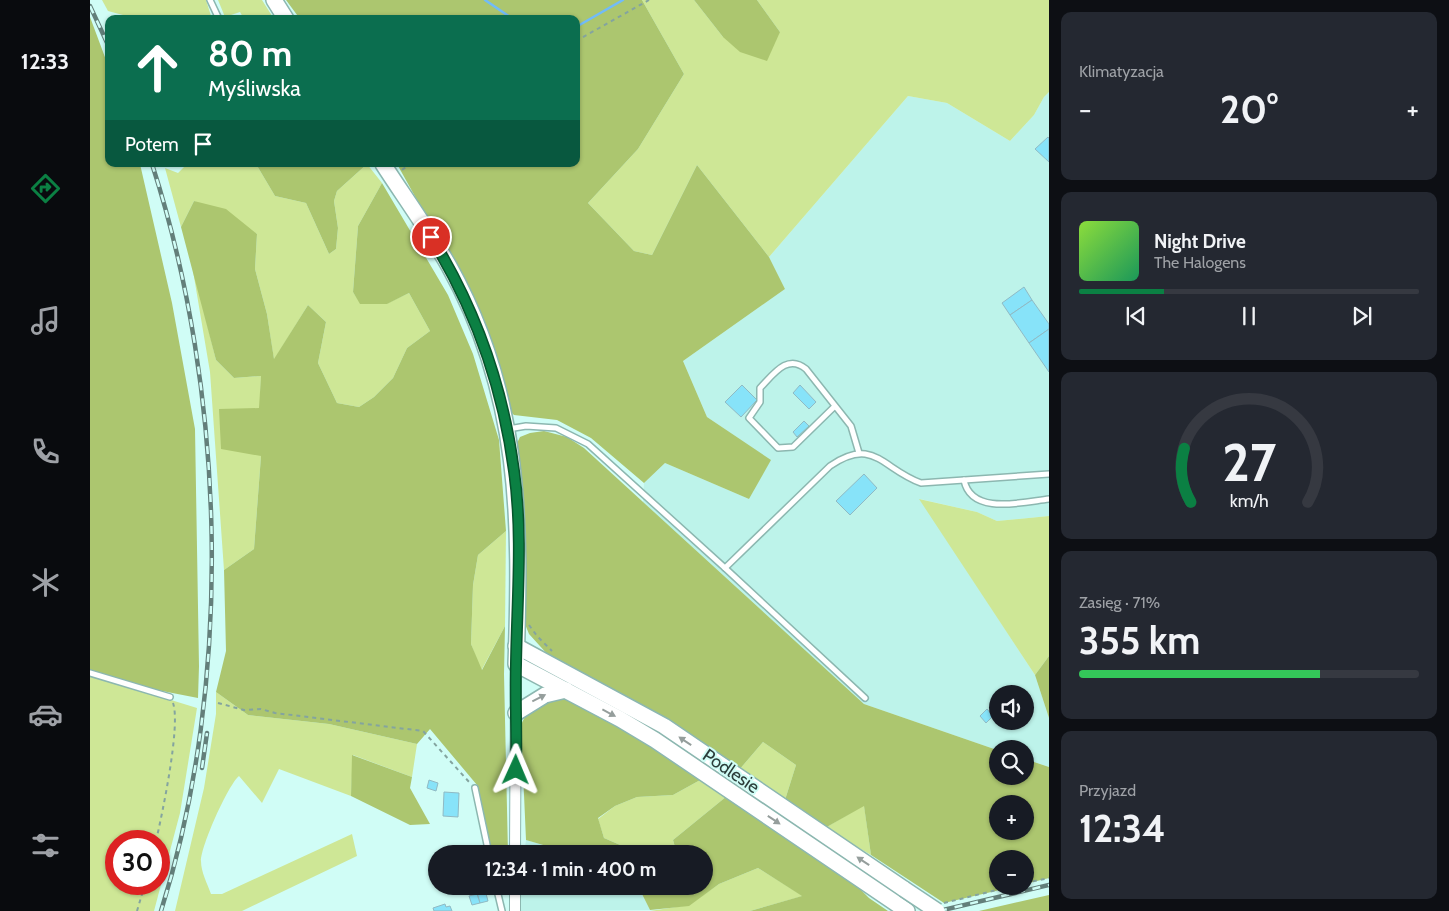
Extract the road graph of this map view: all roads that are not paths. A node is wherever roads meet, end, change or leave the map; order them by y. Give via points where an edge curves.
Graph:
1 (210, 0) edge
2 (274, 0) edge
3 (217, 15) edge
4 (283, 15) edge
5 (385, 167) edge
6 (835, 406) junction
7 (508, 429) junction
8 (859, 453) junction
9 (1049, 474) edge
10 (964, 480) junction
11 (1049, 499) edge
12 (724, 568) junction
13 (516, 646) junction
14 (516, 664) junction
15 (90, 673) edge
16 (547, 673) junction
17 (566, 690) junction
18 (170, 697) road end
19 (865, 698) dead end
20 (516, 713) junction
21 (474, 788) road end
22 (487, 845) edge
23 (515, 845) edge
24 (498, 895) edge
25 (515, 895) edge
26 (937, 908) edge
27 (502, 911) edge
28 (515, 911) edge
29 (907, 911) edge

1 - 3 lane
2 - 4 street
5 - 7 street via 449,266 462,293 492,369
6 - 6 lane via 806,369 793,362 784,365 760,388 760,402 749,418 778,448 793,447
6 - 8 lane via 851,426
7 - 12 lane via 556,428 588,444
7 - 13 street via 518,517
8 - 10 lane via 876,457 904,478 921,484
8 - 12 lane via 830,466
9 - 10 lane
10 - 11 lane via 969,494 994,505
12 - 19 lane
13 - 14 street
13 - 16 street, Podlesie
14 - 16 street, Podlesie
14 - 20 street
15 - 18 lane
16 - 17 street, Podlesie
26 -> 16 street, Podlesie, bridge via 632,706
20 -> 17 street via 545,695
17 -> 29 street, Podlesie via 655,740
20 - 23 street
21 - 22 lane
24 - 27 lane
25 - 28 street

